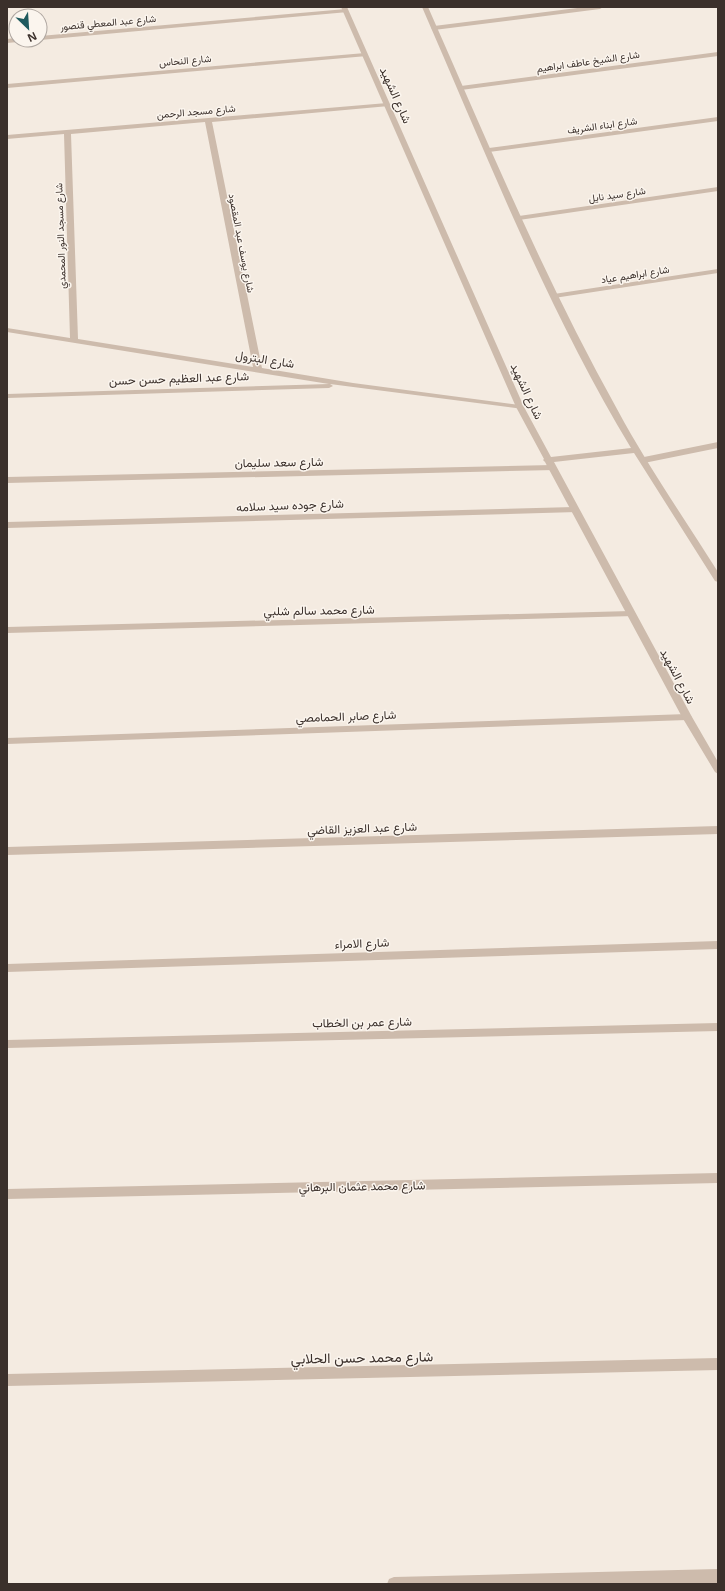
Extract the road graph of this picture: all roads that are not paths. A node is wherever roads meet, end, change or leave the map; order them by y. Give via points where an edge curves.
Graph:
1 (425, 7) edge
2 (600, 7) edge
3 (345, 9) edge
4 (434, 28) junction
5 (48, 37) edge
6 (365, 54) junction
7 (718, 54) edge
8 (7, 86) edge
9 (461, 88) junction
10 (387, 104) junction
11 (718, 119) edge
12 (208, 120) junction
13 (67, 132) junction
14 (7, 137) edge
15 (489, 150) junction
16 (718, 189) edge
17 (519, 218) junction
18 (718, 271) edge
19 (554, 296) junction
20 (7, 330) edge
21 (74, 340) junction
22 (258, 370) junction
23 (353, 385) junction
24 (7, 396) edge
25 (520, 407) junction
26 (718, 445) edge
27 (637, 450) junction
28 (644, 460) junction
29 (550, 464) junction
30 (7, 480) edge
31 (574, 510) junction
32 (7, 525) edge
33 (718, 579) edge
34 (631, 614) junction
35 (7, 630) edge
36 (687, 717) junction
37 (7, 741) edge
38 (718, 770) edge
39 (718, 830) edge
40 (7, 852) edge
41 (718, 945) edge
42 (7, 968) edge
43 (718, 1027) edge
44 (7, 1044) edge
45 (718, 1178) edge
46 (7, 1194) edge
47 (718, 1364) edge
48 (7, 1380) edge
49 (718, 1576) edge
50 (394, 1584) edge

1 - 4 street
2 - 4 street
3 - 5 street, شارع عبد المعطي قنصور
3 - 6 street, شارع الشهيد
4 - 9 street
6 - 8 street, شارع النحاس
6 - 10 street, شارع الشهيد
7 - 9 street, شارع الشيخ عاطف ابراهيم
9 - 15 street
10 - 12 street, شارع مسجد الرحمن
10 - 25 street, شارع الشهيد
11 - 15 street, شارع ابناء الشريف
12 - 13 street, شارع مسجد الرحمن
12 - 22 street, شارع يوسف عبد المقصود
13 - 14 street, شارع مسجد الرحمن
13 - 21 street, شارع مسجد النور المحمدي
15 - 17 street
16 - 17 street, شارع سيد نايل
17 - 19 street
18 - 19 street, شارع ابراهيم عياد
19 - 27 street via 600,387
20 - 21 street, شارع البترول
21 - 22 street, شارع البترول
22 - 23 street, شارع البترول
23 - 24 street, شارع عبد العظيم حسن حسن
23 - 25 street, شارع البترول
25 - 29 street, شارع الشهيد
26 - 28 street
27 - 28 street
27 - 29 street, شارع سعد سليمان
28 - 33 street
29 - 30 street, شارع سعد سليمان
29 - 31 street, شارع الشهيد
31 - 32 street, شارع جوده سيد سلامه
31 - 34 street, شارع الشهيد
34 - 35 street, شارع محمد سالم شلبي
34 - 36 street, شارع الشهيد
36 - 37 street, شارع صابر الحمامصي
36 - 38 street, شارع الشهيد
39 - 40 street, شارع عبد العزيز القاضي
41 - 42 street, شارع الامراء
43 - 44 street, شارع عمر بن الخطاب
45 - 46 street, شارع محمد عثمان البرهاني
47 - 48 street, شارع محمد حسن الحلابي
49 - 50 street

